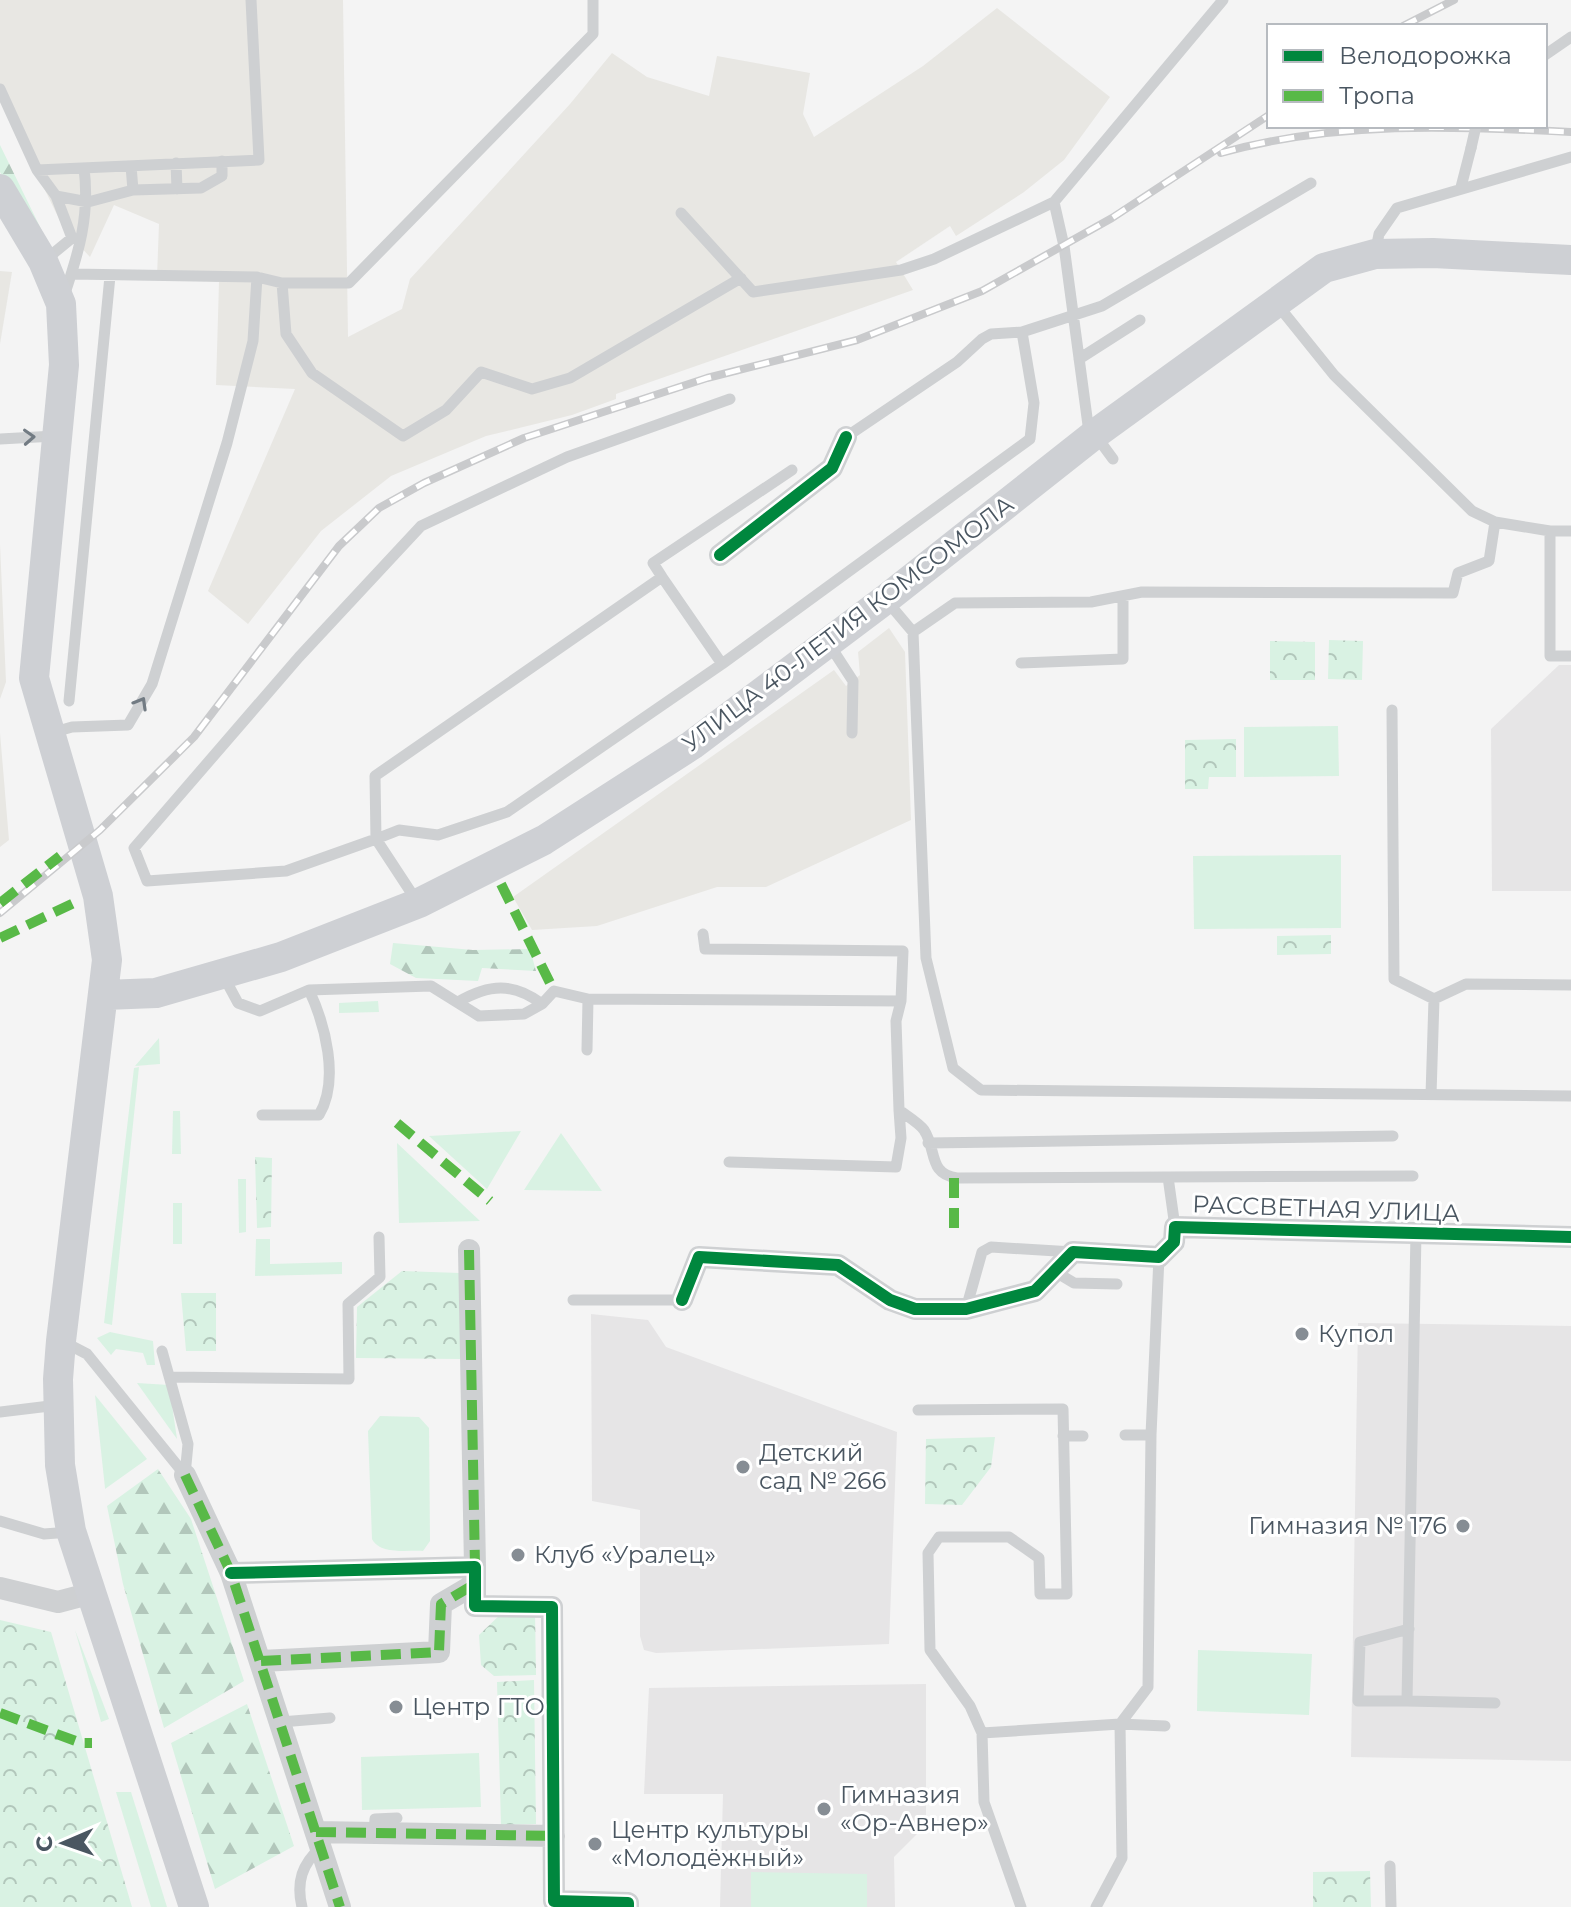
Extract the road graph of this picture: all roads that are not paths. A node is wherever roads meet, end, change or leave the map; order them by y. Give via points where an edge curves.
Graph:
1 (251, 0) edge
2 (593, 0) edge
3 (1223, 0) edge
4 (1571, 37) edge
5 (1547, 54) edge
6 (0, 89) edge
7 (1476, 128) edge
8 (1571, 157) edge
9 (222, 161) junction
10 (176, 163) junction
11 (131, 166) junction
12 (84, 168) junction
13 (37, 170) junction
14 (1311, 183) dead end
15 (1461, 187) junction
16 (0, 189) edge
17 (177, 189) junction
18 (133, 190) junction
19 (56, 196) junction
20 (88, 202) junction
21 (1054, 202) junction
22 (681, 213) dead end
23 (1375, 254) junction
24 (1571, 260) edge
25 (43, 261) junction
26 (72, 274) junction
27 (110, 276) junction
28 (257, 277) junction
29 (741, 278) junction
30 (282, 283) junction
31 (1275, 302) junction
32 (61, 304) junction
33 (1073, 315) junction
34 (1140, 320) dead end
35 (1022, 332) junction
36 (1079, 359) junction
37 (730, 399) dead end
38 (1095, 434) junction
39 (57, 436) junction
40 (846, 437) joint
41 (0, 439) edge
42 (1113, 459) dead end
43 (792, 470) dead end
44 (1495, 522) junction
45 (1550, 531) junction
46 (1571, 531) edge
47 (720, 555) dead end
48 (662, 577) junction
49 (1123, 596) junction
50 (886, 599) junction
51 (913, 632) junction
52 (828, 643) junction
53 (1571, 656) edge
54 (1021, 663) dead end
55 (722, 664) junction
56 (69, 701) dead end
57 (1392, 710) dead end
58 (48, 733) junction
59 (852, 733) dead end
60 (376, 839) junction
61 (419, 903) junction
62 (703, 934) dead end
63 (224, 975) junction
64 (1571, 985) edge
65 (309, 990) junction
66 (105, 995) junction
67 (588, 999) junction
68 (1434, 999) junction
69 (901, 1001) junction
70 (458, 1002) junction
71 (542, 1004) junction
72 (587, 1050) dead end
73 (1431, 1095) junction
74 (1571, 1096) edge
75 (899, 1110) junction
76 (262, 1115) dead end
77 (1393, 1136) dead end
78 (928, 1143) junction
79 (729, 1162) dead end
80 (1413, 1176) dead end
81 (1168, 1177) junction
82 (1175, 1227) junction
83 (1416, 1233) junction
84 (379, 1237) dead end
85 (1571, 1237) edge
86 (469, 1250) dead end
87 (1073, 1252) junction
88 (1159, 1257) junction
89 (1054, 1271) junction
90 (1117, 1284) dead end
91 (573, 1300) dead end
92 (682, 1300) joint
93 (966, 1309) junction
94 (61, 1341) junction
95 (162, 1351) dead end
96 (171, 1377) junction
97 (59, 1405) junction
98 (918, 1410) dead end
99 (0, 1412) edge
100 (1125, 1435) dead end
101 (1151, 1435) junction
102 (1063, 1436) junction
103 (1083, 1436) dead end
104 (185, 1475) junction
105 (0, 1521) edge
106 (71, 1531) junction
107 (231, 1573) junction
108 (475, 1576) junction
109 (0, 1588) edge
110 (92, 1593) junction
111 (1409, 1629) junction
112 (261, 1661) junction
113 (1407, 1701) junction
114 (1495, 1703) dead end
115 (330, 1718) dead end
116 (281, 1722) junction
117 (1120, 1724) junction
118 (1165, 1726) dead end
119 (982, 1733) junction
120 (397, 1818) dead end
121 (374, 1833) junction
122 (554, 1836) junction
123 (319, 1839) junction
124 (1390, 1866) dead end
125 (194, 1907) edge
126 (302, 1907) edge
127 (340, 1907) edge
128 (628, 1907) edge
129 (1021, 1907) edge
130 (1096, 1907) edge
131 (1391, 1907) edge

1 - 9 lane via 259,160
2 - 30 lane via 593,34 349,283
3 - 21 lane
4 - 5 lane
6 - 13 lane
7 - 15 lane, bridge
8 - 15 lane
9 - 10 lane
9 - 17 lane via 222,176 201,188
10 - 11 lane
10 - 17 lane
11 - 12 lane
11 - 18 lane
12 - 13 lane
12 - 20 lane
13 - 19 lane
14 - 33 lane via 1102,306
15 - 23 lane via 1397,208 1379,234
16 - 25 main road
17 - 18 lane
18 - 20 lane
19 - 20 lane
19 - 25 lane via 72,238
20 - 26 lane
21 - 29 lane via 901,270 753,292
21 - 33 lane
22 - 29 lane
23 - 24 main road, УЛИЦА 40-ЛЕТИЯ КОМСОМОЛА
23 - 31 main road, УЛИЦА 40-ЛЕТИЯ КОМСОМОЛА via 1324,268
25 - 32 main road
26 - 27 lane
26 - 32 lane
27 - 28 lane
27 - 56 lane
28 - 30 lane
58 -> 28 lane via 128,725 152,684 227,443 253,341
29 - 30 lane via 570,378 532,389 481,372 446,410 403,436 312,373 286,334
31 - 38 main road, УЛИЦА 40-ЛЕТИЯ КОМСОМОЛА
31 - 44 lane via 1334,375 1472,511
32 - 39 main road via 64,365
33 - 35 lane
33 - 36 lane
34 - 36 lane
35 - 40 lane via 982,339 957,362
35 - 55 lane via 1034,403 1030,439
36 - 38 lane via 1088,425
37 - 60 lane via 567,457 421,526 134,848 147,881 286,871
38 - 42 lane
38 - 50 main road, УЛИЦА 40-ЛЕТИЯ КОМСОМОЛА
41 -> 39 lane
39 - 58 main road via 34,678
40 - 47 street via 832,468
43 - 48 lane via 653,563
44 - 45 lane
44 - 49 lane via 1489,561 1458,573 1453,593
45 - 46 lane
45 - 53 lane via 1550,656
48 - 55 lane
48 - 60 lane via 375,776
49 - 51 lane via 1091,602 955,603
49 - 54 lane via 1123,659
50 - 51 lane
50 - 52 main road, УЛИЦА 40-ЛЕТИЯ КОМСОМОЛА
51 - 73 lane via 926,958 953,1068 981,1090
52 - 59 lane via 853,681
52 - 61 main road, УЛИЦА 40-ЛЕТИЯ КОМСОМОЛА via 692,745 544,840
55 - 60 lane via 507,812 438,835 399,830
57 - 68 lane via 1394,979
58 - 66 main road via 98,896 107,960
60 - 61 lane
61 - 63 main road, УЛИЦА 40-ЛЕТИЯ КОМСОМОЛА
62 - 69 lane via 705,949 903,951
63 - 65 lane via 238,1003 260,1011
63 - 66 main road, УЛИЦА 40-ЛЕТИЯ КОМСОМОЛА via 156,993
64 - 68 lane via 1466,984
65 - 70 lane via 431,986
65 - 76 lane via 324,1023 328,1100 319,1115
66 - 94 main road
67 - 69 lane
67 - 71 lane via 554,991
67 - 72 lane
68 - 73 lane
69 - 75 lane via 896,1021
70 - 71 lane via 479,1016 524,1014
70 - 71 lane via 481,988 524,990
73 - 74 lane
75 - 78 lane via 923,1129
75 - 79 lane via 896,1167
77 - 78 lane
78 - 81 lane via 934,1164 954,1178
80 - 81 lane
81 - 82 lane
82 - 83 street, РАССВЕТНАЯ УЛИЦА
82 - 88 street, РАССВЕТНАЯ УЛИЦА via 1174,1242
83 - 85 street, РАССВЕТНАЯ УЛИЦА
83 - 111 lane
84 - 96 lane via 380,1277 348,1304 349,1379
86 - 108 street
87 - 88 street
87 - 89 street
87 - 93 lane via 991,1247 982,1252
88 - 101 lane
89 - 90 lane via 1074,1283
89 - 93 street via 1035,1291
91 - 92 lane
92 - 93 street via 699,1257 838,1265 890,1300 915,1309
94 - 97 main road
94 - 104 lane via 87,1354
95 - 96 lane
96 - 104 lane via 188,1444
97 - 99 lane
97 - 106 main road via 60,1465
98 - 102 lane via 1063,1409
100 - 101 lane
101 - 117 lane via 1148,1687
102 - 103 lane
102 - 119 lane via 1067,1594 1040,1594 1039,1558 1009,1537 939,1537 928,1553 930,1650 970,1706
104 - 107 street
105 - 106 lane via 44,1534
106 - 110 main road
107 - 108 street
107 - 112 street
108 - 112 street via 441,1604 439,1652
108 - 122 street via 475,1606 552,1607
109 - 110 street via 58,1602
110 - 125 main road
111 - 113 lane
111 - 113 lane via 1360,1642 1358,1701
112 - 116 street
113 - 114 lane
115 - 116 lane
116 - 123 street
117 - 118 lane
117 - 119 lane
117 - 130 lane via 1122,1858
119 - 129 lane via 984,1802
120 - 121 lane via 375,1819
121 - 122 street
121 - 123 street
122 - 128 street via 554,1901
123 - 126 lane via 302,1869
123 - 127 street
124 - 131 lane

